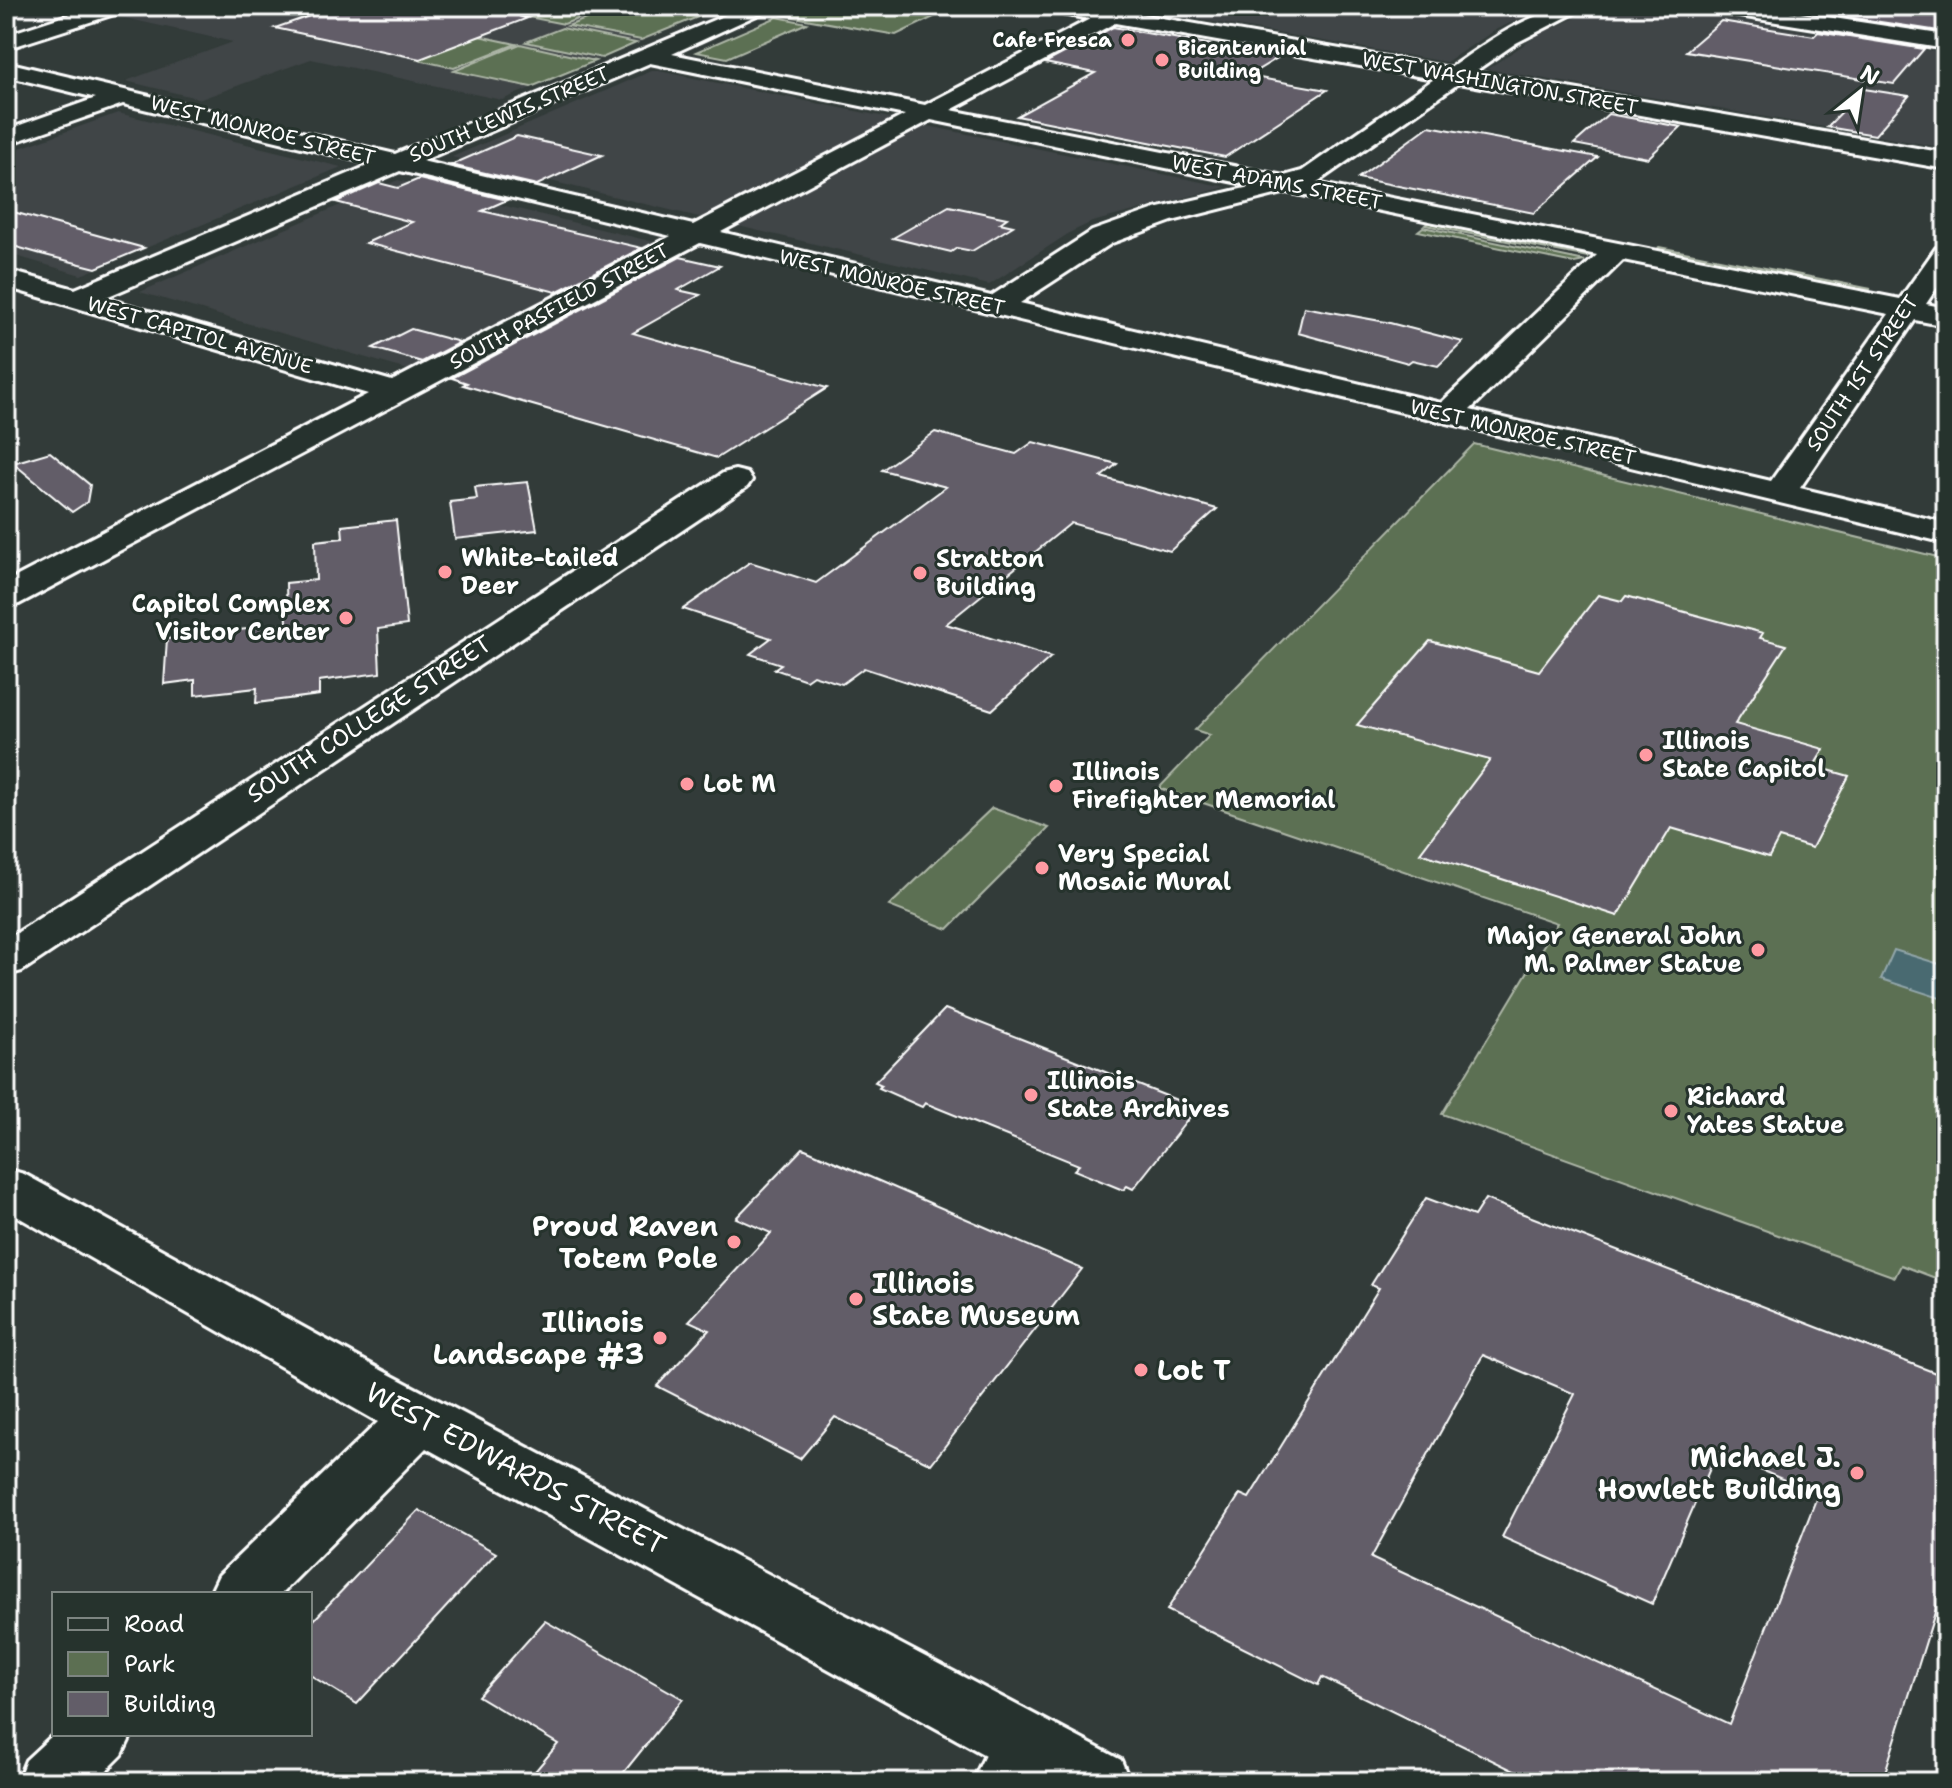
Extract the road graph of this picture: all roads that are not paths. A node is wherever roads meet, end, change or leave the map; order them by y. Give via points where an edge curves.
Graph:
1 (116, 6) edge
2 (765, 6) edge
3 (1053, 6) edge
4 (1577, 6) edge
5 (1714, 6) edge
6 (1121, 11) edge
7 (6, 42) edge
8 (1946, 42) edge
9 (648, 56) junction
10 (6, 69) edge
11 (1455, 76) junction
12 (123, 96) junction
13 (928, 112) junction
14 (6, 138) edge
15 (1946, 161) edge
16 (396, 162) junction
17 (1286, 184) junction
18 (695, 235) junction
19 (1618, 250) junction
20 (1946, 254) edge
21 (6, 278) edge
22 (77, 299) junction
23 (994, 307) junction
24 (1906, 309) junction
25 (1946, 317) edge
26 (395, 392) junction
27 (1448, 414) junction
28 (735, 480) dead end
29 (1780, 493) junction
30 (1946, 533) edge
31 (6, 596) edge
32 (6, 961) edge
33 (6, 1187) edge
34 (420, 1417) junction
35 (243, 1592) edge
36 (97, 1736) edge
37 (1017, 1764) edge
38 (50, 1782) edge
39 (1097, 1782) edge

1 - 7 street
2 - 9 street, SOUTH LEWIS STREET
3 - 6 street, WEST WASHINGTON STREET
4 - 11 street via 1516,33
5 - 8 street
6 - 11 street, WEST WASHINGTON STREET
6 - 13 street, SOUTH PASFIELD STREET
9 - 13 street, WEST ADAMS STREET
9 - 16 street, SOUTH LEWIS STREET
10 - 12 street, WEST MONROE STREET
11 - 15 street, WEST WASHINGTON STREET
11 - 17 street via 1325,167
12 - 14 street
12 - 16 street, WEST MONROE STREET
13 - 17 street, WEST ADAMS STREET
13 - 18 street, SOUTH PASFIELD STREET
16 - 18 street, WEST MONROE STREET
16 - 22 street, SOUTH LEWIS STREET
17 - 19 street, WEST ADAMS STREET
17 - 23 street via 1102,237
18 - 23 street, WEST MONROE STREET
18 - 26 street, SOUTH PASFIELD STREET
19 - 24 street, WEST ADAMS STREET
19 - 27 street
20 - 24 street, SOUTH 1ST STREET
21 - 22 street, WEST CAPITOL AVENUE
22 - 26 street, WEST CAPITOL AVENUE
23 - 27 street, WEST MONROE STREET
24 - 25 street, WEST ADAMS STREET
24 - 29 street, SOUTH 1ST STREET
26 - 31 street, SOUTH PASFIELD STREET
27 - 29 street, WEST MONROE STREET
28 - 32 street, SOUTH COLLEGE STREET
29 - 30 street, WEST MONROE STREET
33 - 34 street, WEST EDWARDS STREET
34 - 35 street
34 - 37 street, WEST EDWARDS STREET
36 - 38 street
37 - 39 street, WEST EDWARDS STREET

